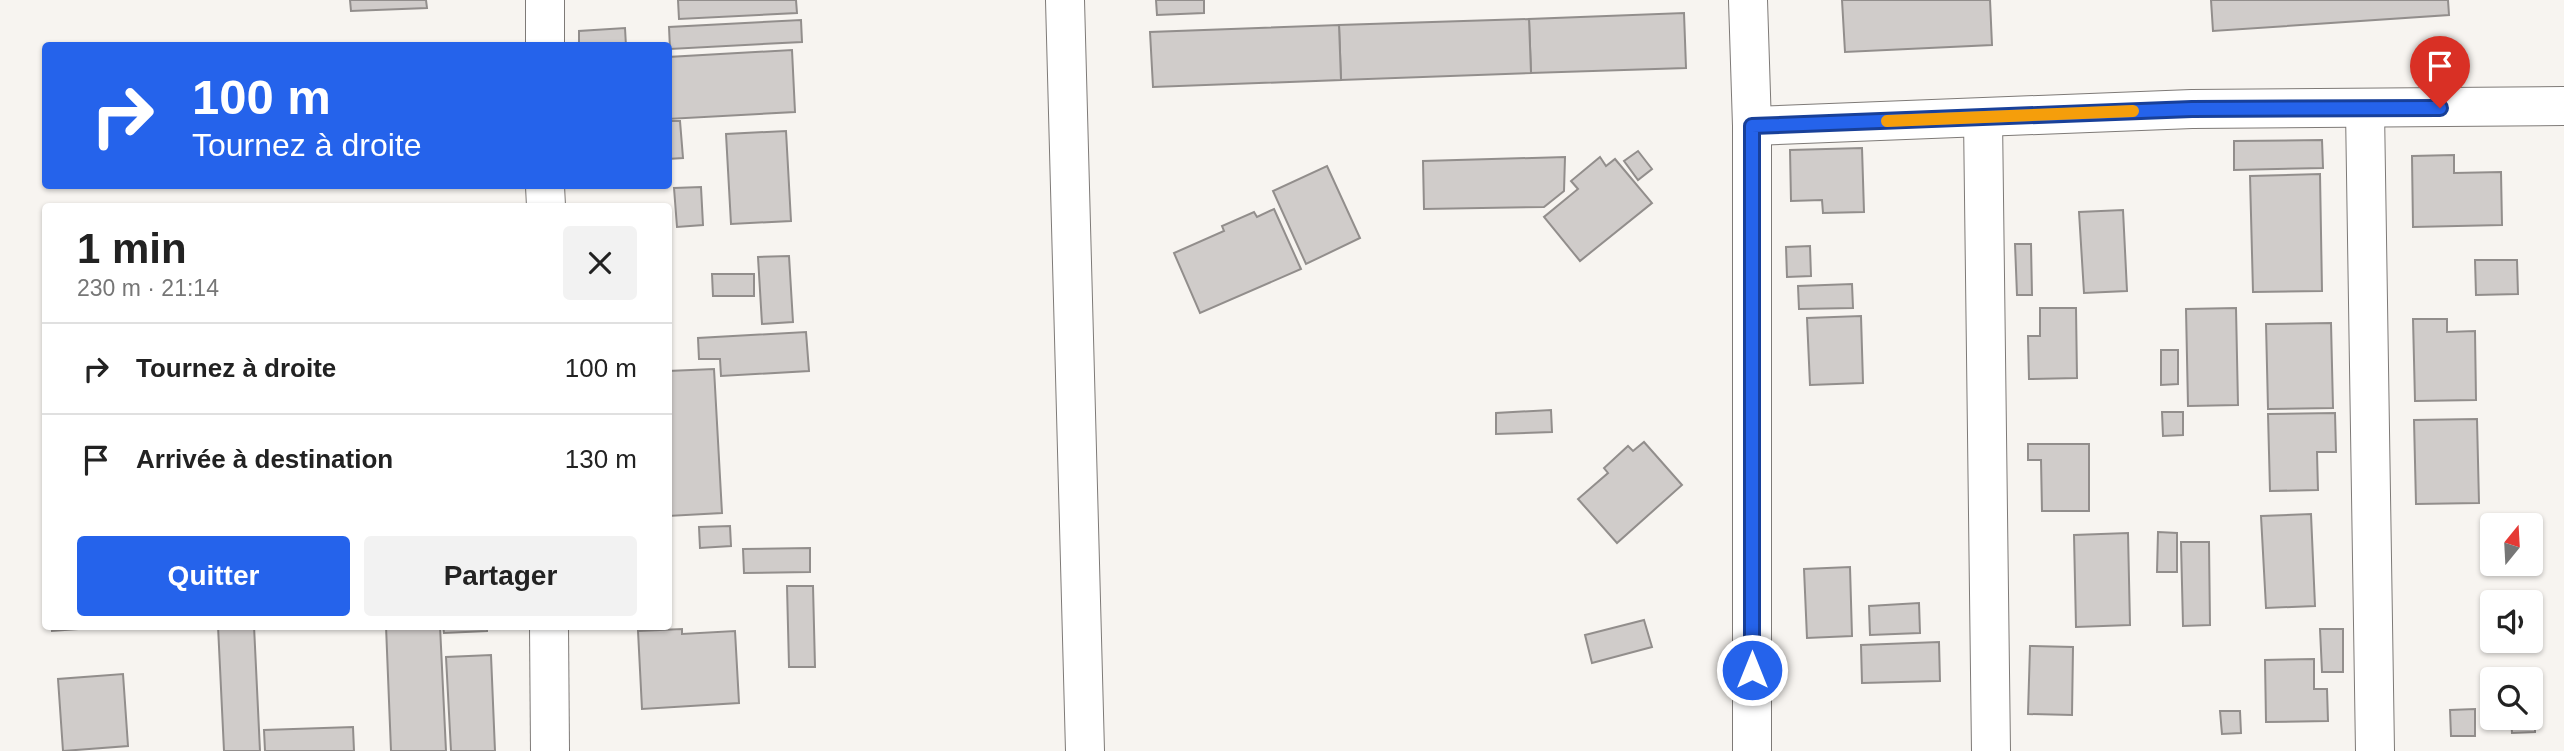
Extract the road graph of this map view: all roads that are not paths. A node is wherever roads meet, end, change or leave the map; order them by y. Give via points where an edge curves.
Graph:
1 (545, 0) edge
2 (1065, 0) edge
3 (1748, 0) edge
4 (545, 42) edge
5 (2564, 106) edge
6 (2365, 110) junction
7 (1983, 118) junction
8 (1752, 126) junction
9 (549, 630) edge
10 (550, 751) edge
11 (1085, 751) edge
12 (1752, 751) edge
13 (1991, 751) edge
14 (2375, 751) edge

1 - 4 street
2 - 11 street
3 - 8 street
5 - 6 street
6 - 7 street via 2192,109
6 - 14 street
7 - 8 street
7 - 13 street
8 - 12 street
9 - 10 street

